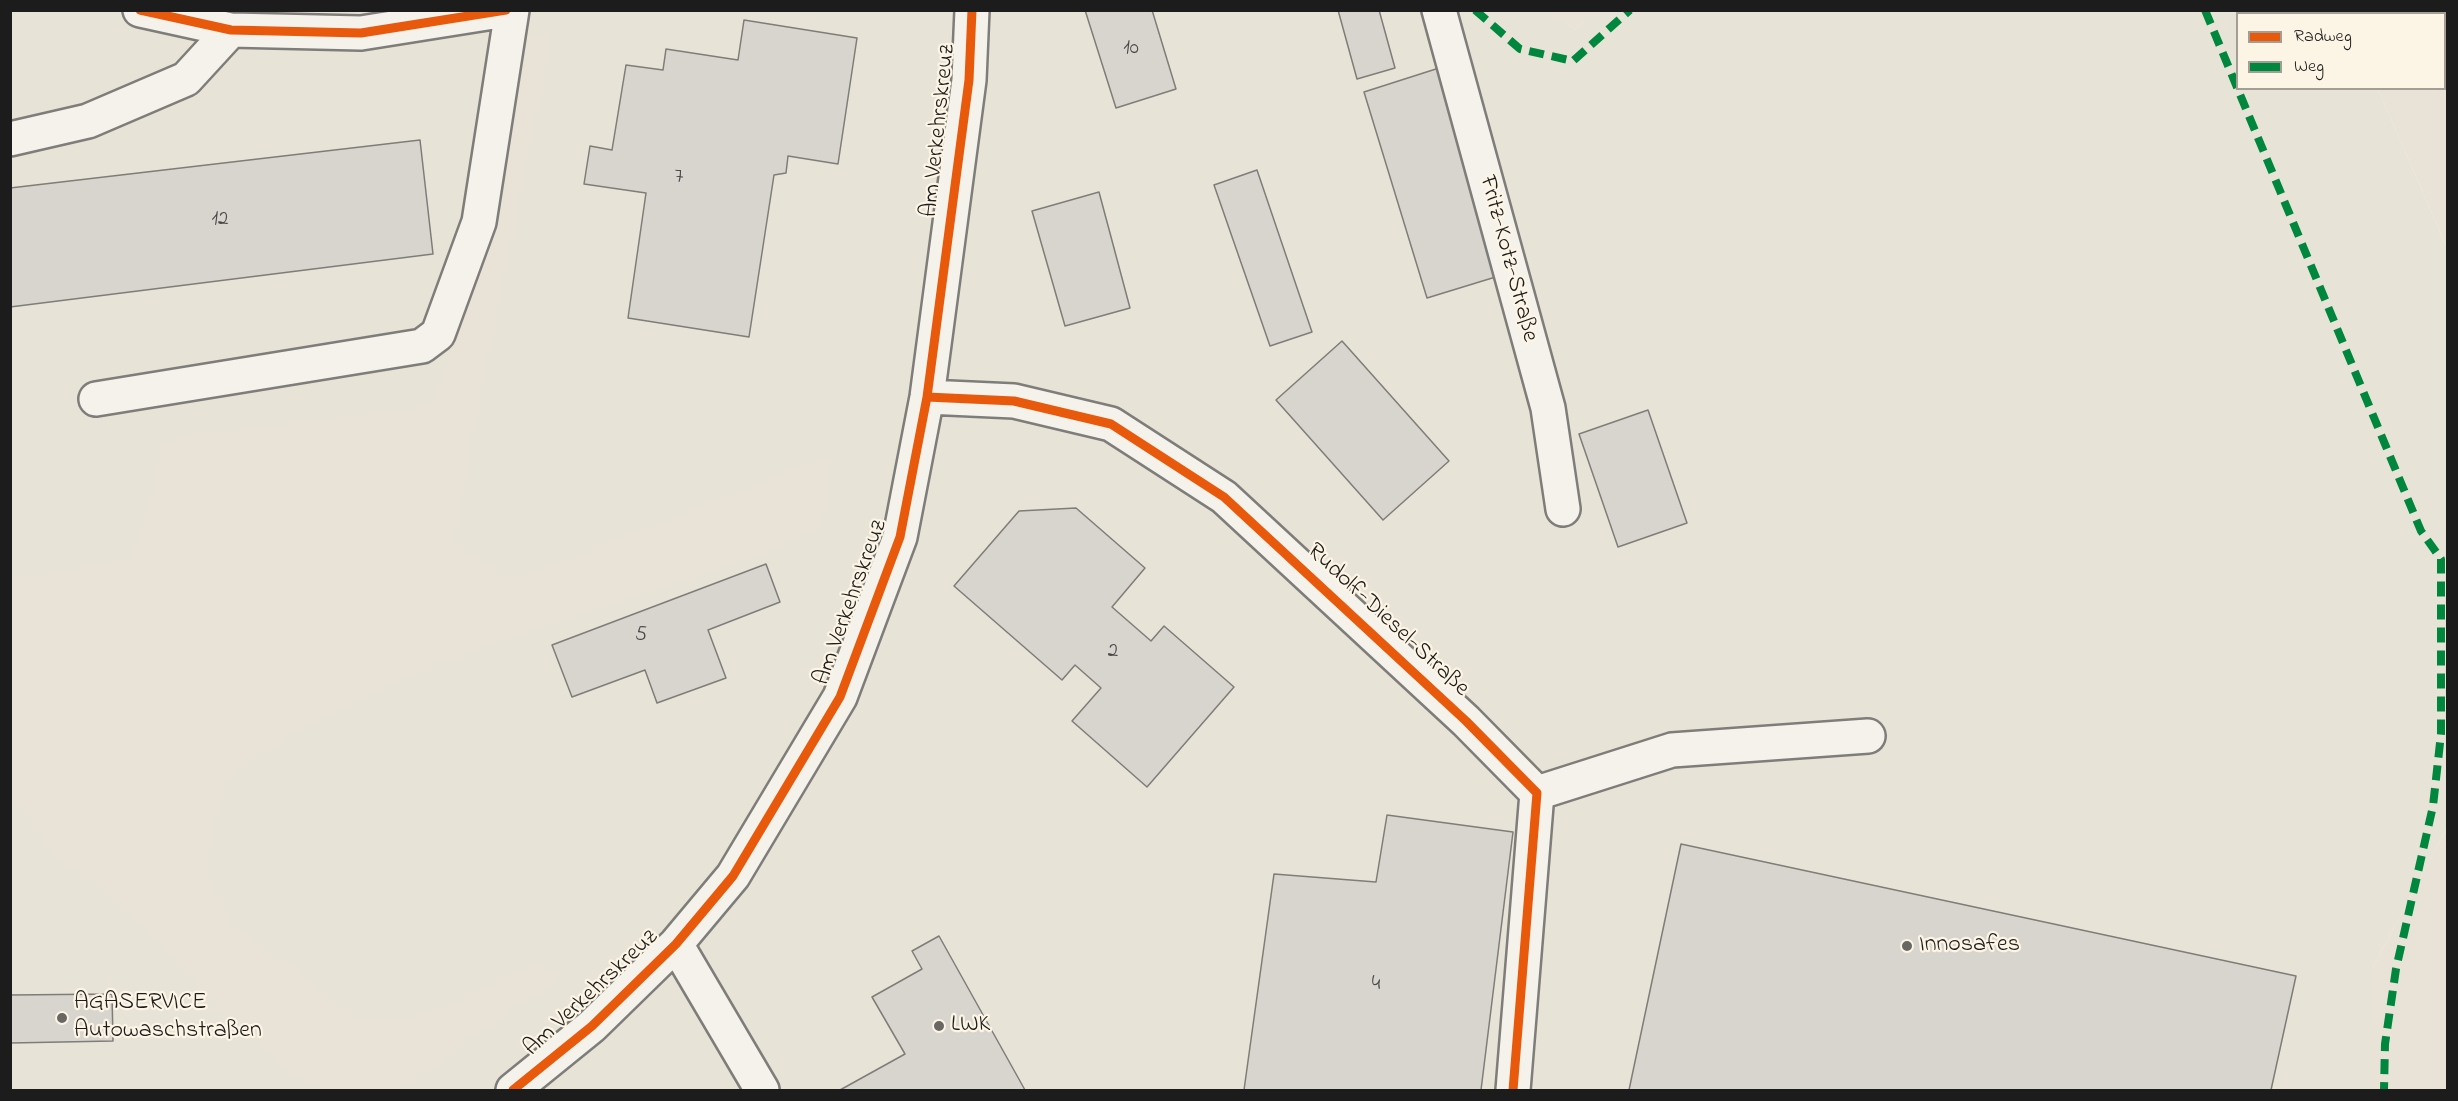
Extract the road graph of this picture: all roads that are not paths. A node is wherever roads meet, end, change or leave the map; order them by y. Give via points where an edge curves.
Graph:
1 (140, 10) edge
2 (506, 10) edge
3 (512, 10) edge
4 (972, 10) edge
5 (1439, 10) edge
6 (231, 30) junction
7 (10, 139) edge
8 (927, 397) junction
9 (96, 399) dead end
10 (1563, 509) dead end
11 (1868, 736) dead end
12 (1537, 793) junction
13 (676, 944) junction
14 (513, 1090) edge
15 (762, 1090) edge
16 (1513, 1090) edge

1 - 6 street
2 - 6 street via 361,33
3 - 9 street via 479,222 438,334 422,346
4 - 8 street, Am Verkehrskreuz via 969,80
5 - 10 street, Fritz-Kotz-Straße via 1548,408
6 - 7 street via 186,79 88,121
8 - 12 street, Rudolf-Diesel-Straße via 1014,401 1111,424 1215,491 1466,721
8 - 13 street, Am Verkehrskreuz via 900,537 840,697 733,876
11 - 12 street via 1672,750
12 - 16 street
13 - 14 street, Am Verkehrskreuz via 592,1026
13 - 15 street

